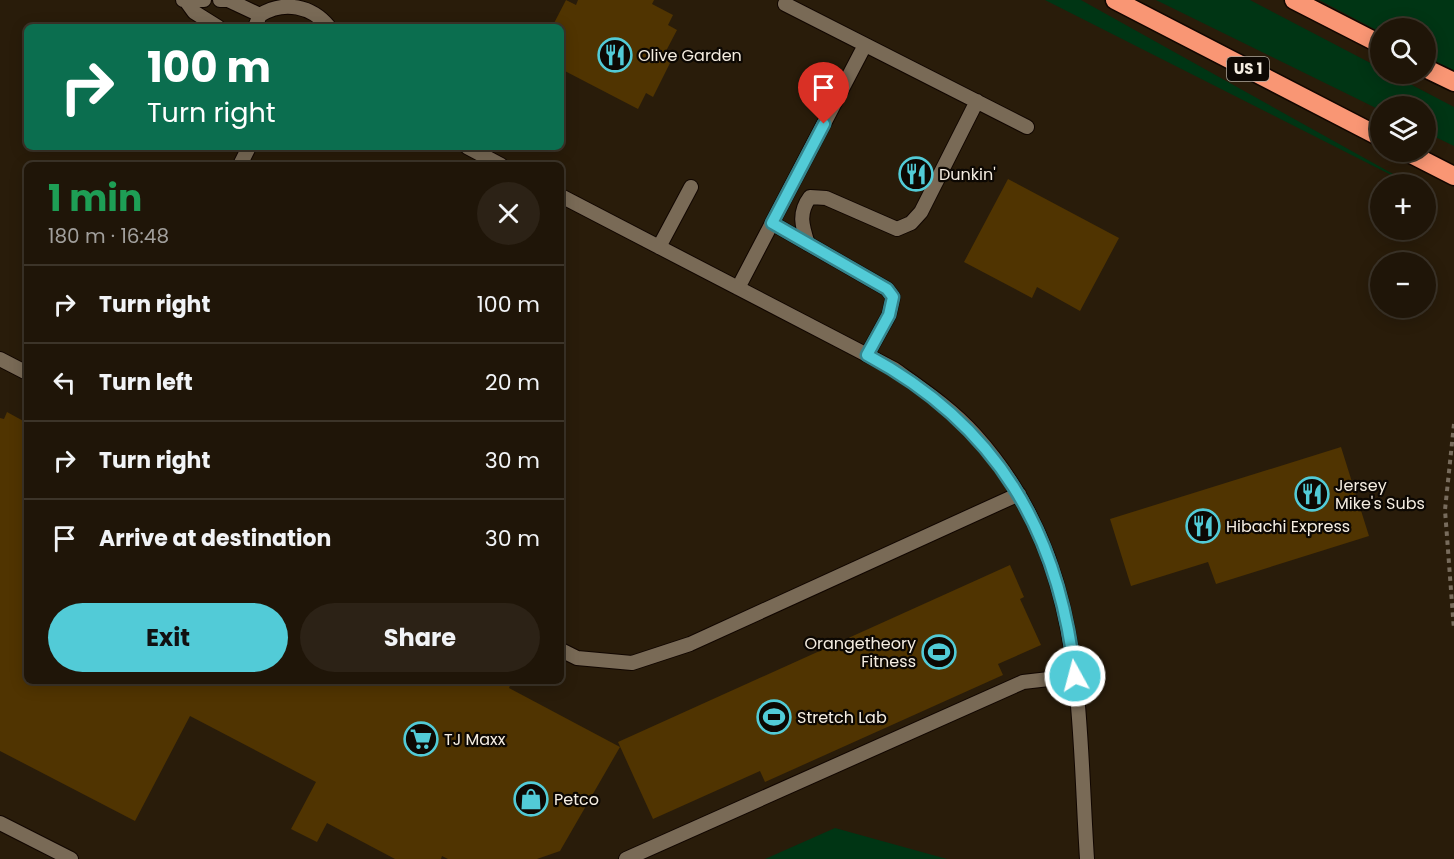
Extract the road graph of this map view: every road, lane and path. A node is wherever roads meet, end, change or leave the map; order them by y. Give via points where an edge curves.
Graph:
1 (204, 0) edge
2 (220, 0) edge
3 (1115, 0) edge
4 (1294, 0) edge
5 (185, 1) edge
6 (785, 4) dead end
7 (315, 5) edge
8 (263, 13) edge
9 (213, 24) edge
10 (327, 24) edge
11 (1370, 39) edge
12 (865, 45) junction
13 (1436, 73) edge
14 (1454, 82) edge
15 (976, 101) junction
16 (1027, 127) dead end
17 (1370, 133) edge
18 (473, 150) edge
19 (495, 162) edge
20 (1427, 162) edge
21 (1454, 176) edge
22 (691, 187) dead end
23 (564, 198) edge
24 (772, 223) junction
25 (808, 244) junction
26 (659, 247) junction
27 (738, 288) junction
28 (867, 355) junction
29 (0, 359) edge
30 (24, 371) edge
31 (1454, 424) edge
32 (1019, 494) junction
33 (1454, 630) edge
34 (564, 652) edge
35 (1075, 676) junction
36 (0, 823) edge
37 (71, 859) edge
38 (626, 859) edge
39 (1087, 859) edge

1 - 5 lane
2 - 8 lane
3 - 17 highway, US 1
4 - 11 highway
5 - 9 lane
6 - 12 lane
7 - 8 lane via 286,6
7 - 10 lane
12 - 15 lane
12 - 24 lane
13 - 14 highway
15 - 16 lane
15 - 25 lane via 921,212 911,223 897,229 826,198 810,197 803,207 801,224
18 - 19 lane
20 - 21 highway
22 - 26 lane
23 - 26 lane
24 - 25 lane
24 - 27 lane
25 - 28 lane via 878,282 893,297 889,315
26 - 27 lane
27 - 28 lane
28 - 32 lane via 922,390 975,435
29 - 30 lane
31 - 33 path via 1445,510
32 - 34 lane via 690,644 632,663 577,658
32 - 35 lane via 1056,573
35 - 38 lane via 1023,682
35 - 39 lane
36 - 37 lane

